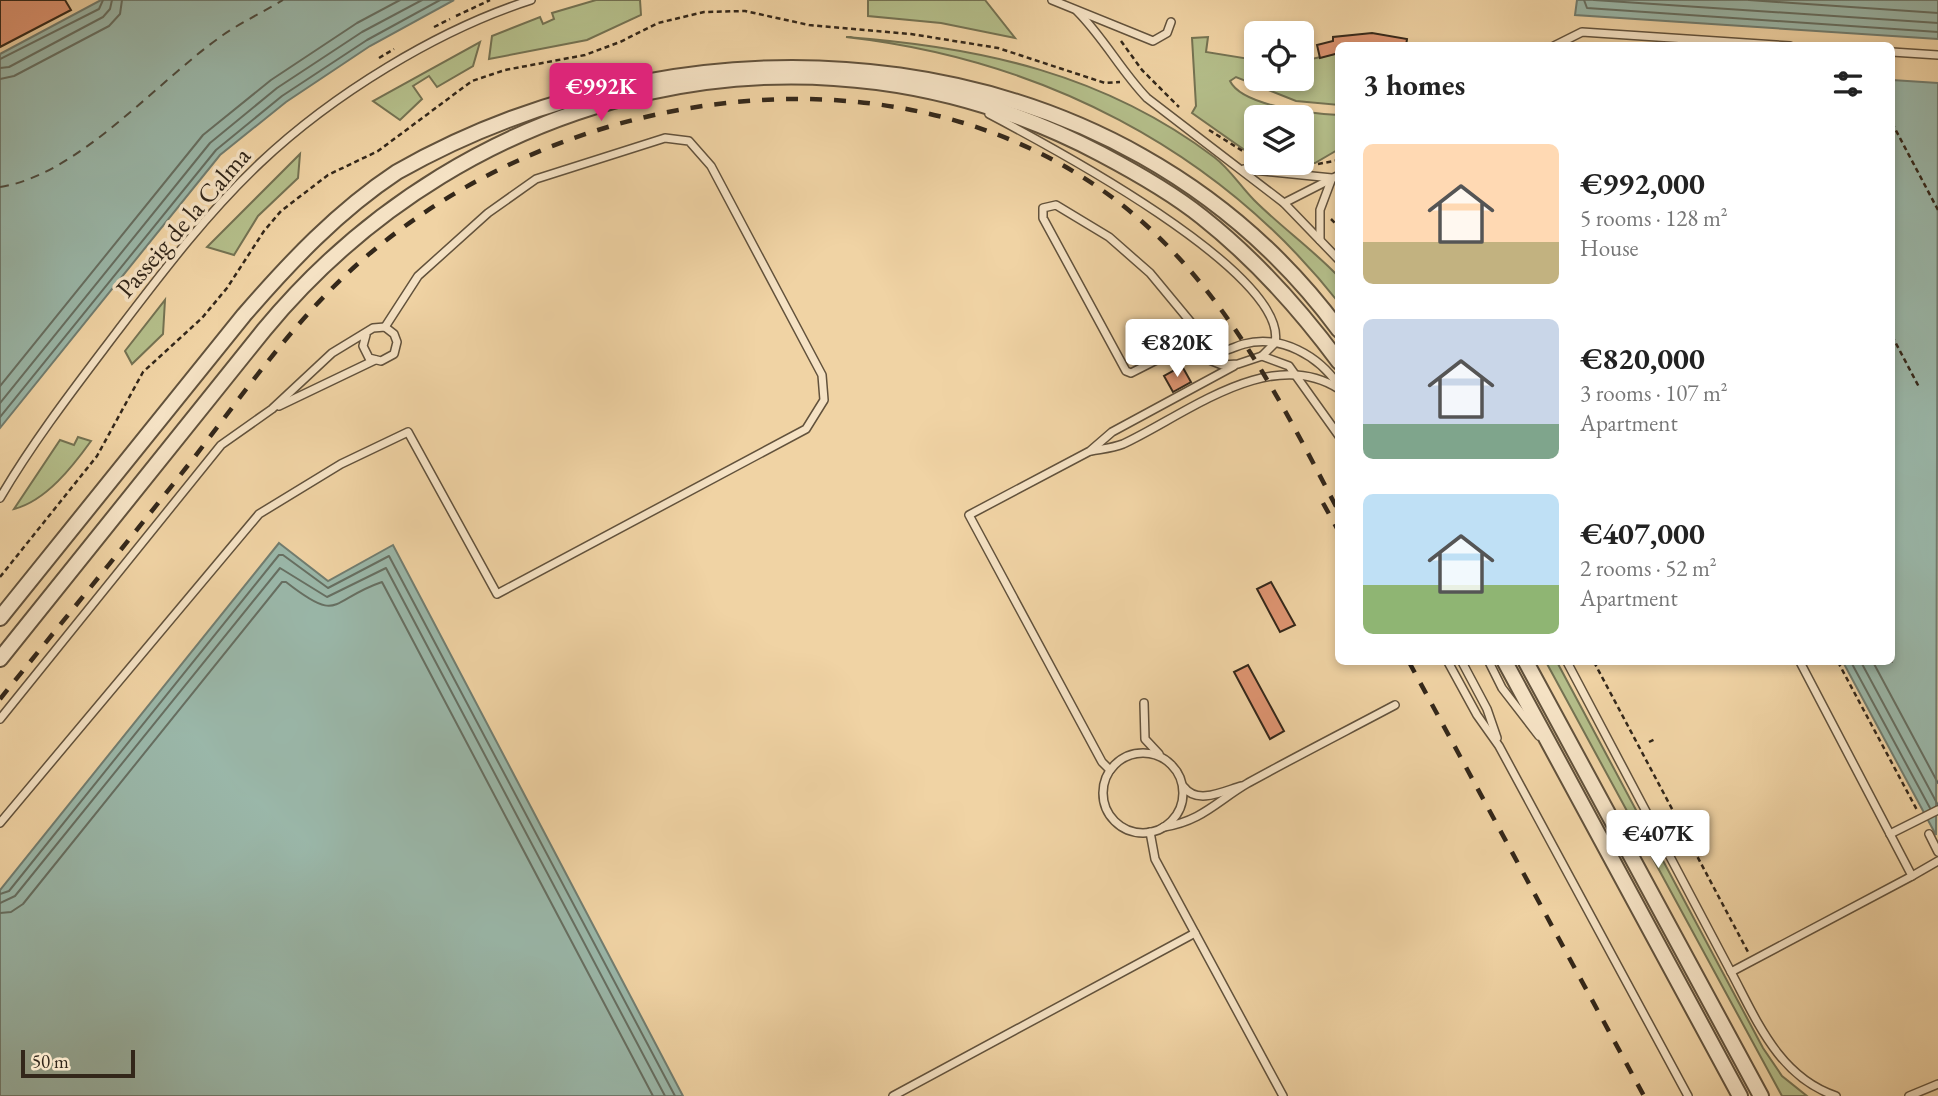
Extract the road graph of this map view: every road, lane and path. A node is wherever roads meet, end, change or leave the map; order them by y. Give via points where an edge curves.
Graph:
1 (531, 0) edge
2 (1052, 0) edge
3 (1077, 11) junction
4 (1171, 22) dead end
5 (1109, 25) junction
6 (1562, 42) edge
7 (1730, 42) edge
8 (1895, 52) edge
9 (1938, 55) edge
10 (874, 58) dead end
11 (651, 66) dead end
12 (1130, 81) junction
13 (961, 99) junction
14 (1179, 107) dead end
15 (1200, 124) dead end
16 (1895, 129) edge
17 (1244, 152) edge
18 (1241, 169) junction
19 (1335, 176) edge
20 (1284, 203) junction
21 (1938, 210) edge
22 (1320, 241) junction
23 (1335, 256) edge
24 (1335, 325) edge
25 (384, 327) junction
26 (366, 335) junction
27 (1895, 342) edge
28 (1275, 343) junction
29 (1262, 356) junction
30 (1335, 357) edge
31 (375, 360) junction
32 (1238, 365) junction
33 (1216, 376) junction
34 (1299, 376) junction
35 (1335, 383) edge
36 (1335, 385) edge
37 (1919, 387) dead end
38 (1224, 390) junction
39 (272, 409) junction
40 (1335, 430) edge
41 (1090, 451) junction
42 (0, 498) edge
43 (0, 578) edge
44 (0, 618) edge
45 (0, 659) edge
46 (1450, 665) edge
47 (1464, 665) edge
48 (1490, 665) edge
49 (1507, 665) edge
50 (1528, 665) edge
51 (1569, 665) edge
52 (1596, 665) edge
53 (1802, 665) edge
54 (1840, 665) edge
55 (1144, 703) dead end
56 (1395, 705) dead end
57 (0, 719) edge
58 (1656, 739) dead end
59 (1649, 742) dead end
60 (1499, 746) junction
61 (1165, 760) junction
62 (1110, 769) junction
63 (1563, 769) junction
64 (1182, 784) junction
65 (1245, 785) junction
66 (1938, 810) edge
67 (1922, 818) junction
68 (0, 823) edge
69 (1164, 827) junction
70 (1150, 832) junction
71 (1890, 834) junction
72 (1929, 834) dead end
73 (1938, 852) edge
74 (1938, 861) edge
75 (1912, 876) junction
76 (1195, 933) junction
77 (1753, 961) junction
78 (1731, 972) junction
79 (1938, 1087) edge
80 (893, 1096) edge
81 (1283, 1096) edge
82 (1688, 1096) edge
83 (1740, 1096) edge
84 (1761, 1096) edge
85 (1836, 1096) edge
86 (1909, 1096) edge

1 - 42 lane, Passeig de la Calma via 453,33 393,66 344,97 260,163 183,246 90,368
2 - 3 lane
3 - 5 lane
3 - 12 lane
4 - 5 lane via 1167,33 1153,41
5 - 14 path via 1142,70
6 - 7 lane via 1581,32
8 - 9 lane
10 - 24 street via 937,69 1026,94 1119,138 1231,215 1279,260
11 - 44 street via 549,94 496,116 396,172 352,205 244,314
12 - 18 lane
12 - 43 path via 1105,83 998,48 948,38 809,25 745,11 704,12 658,23 584,55 472,81 378,151 328,174 281,211 202,318 143,372 96,456
13 - 28 lane via 1067,155 1183,230 1234,272 1264,305 1275,325
13 - 30 street via 1075,140 1200,215 1282,291
13 - 45 street via 883,83 805,77 681,85 554,119 459,163 369,224 297,290
15 - 17 path
16 - 21 path
18 - 19 lane
18 - 20 lane
19 - 20 lane
19 - 22 lane via 1320,210
20 - 22 lane
22 - 23 lane
25 - 26 lane via 373,328
25 - 31 lane via 394,334 397,348 387,360
25 - 68 lane via 418,276 488,213 536,179 665,138 689,141 711,166 822,375 824,400 806,429 497,594 408,432 341,464 259,513
26 - 31 lane via 365,352
26 - 39 lane via 332,353
27 - 37 path
28 - 29 lane
28 - 32 lane via 1213,349 1150,273 1109,237 1056,205 1043,208 1043,218 1126,371 1131,373 1190,343 1214,363
28 - 35 lane via 1312,357
29 - 32 lane
29 - 34 lane via 1289,366
31 - 39 lane
32 - 33 lane
33 - 38 lane via 1215,386
33 - 41 lane via 1111,432
34 - 36 lane
34 - 38 lane via 1267,377
34 - 40 lane
38 - 41 lane via 1120,445
39 - 57 lane via 221,445
41 - 62 lane via 969,514 1102,762
46 - 60 lane
47 - 60 lane via 1487,709
48 - 63 lane via 1502,688
49 - 63 street
50 - 84 street
51 - 78 lane
52 - 77 path
53 - 71 lane
54 - 67 path
55 - 61 lane via 1145,739
56 - 65 lane
58 - 59 path
60 - 82 lane
61 - 62 lane via 1141,753
61 - 64 lane
62 - 70 lane via 1104,786 1108,810 1125,829
63 - 83 street
64 - 65 lane via 1192,795 1200,796
64 - 69 lane via 1181,808
65 - 69 lane via 1186,824
66 - 67 lane
67 - 71 lane
69 - 70 lane
70 - 76 lane via 1155,859
71 - 75 lane
72 - 73 lane
74 - 75 lane
75 - 77 lane
76 - 80 lane
76 - 81 lane
77 - 78 lane
78 - 85 lane via 1771,1046 1796,1075
79 - 86 lane

